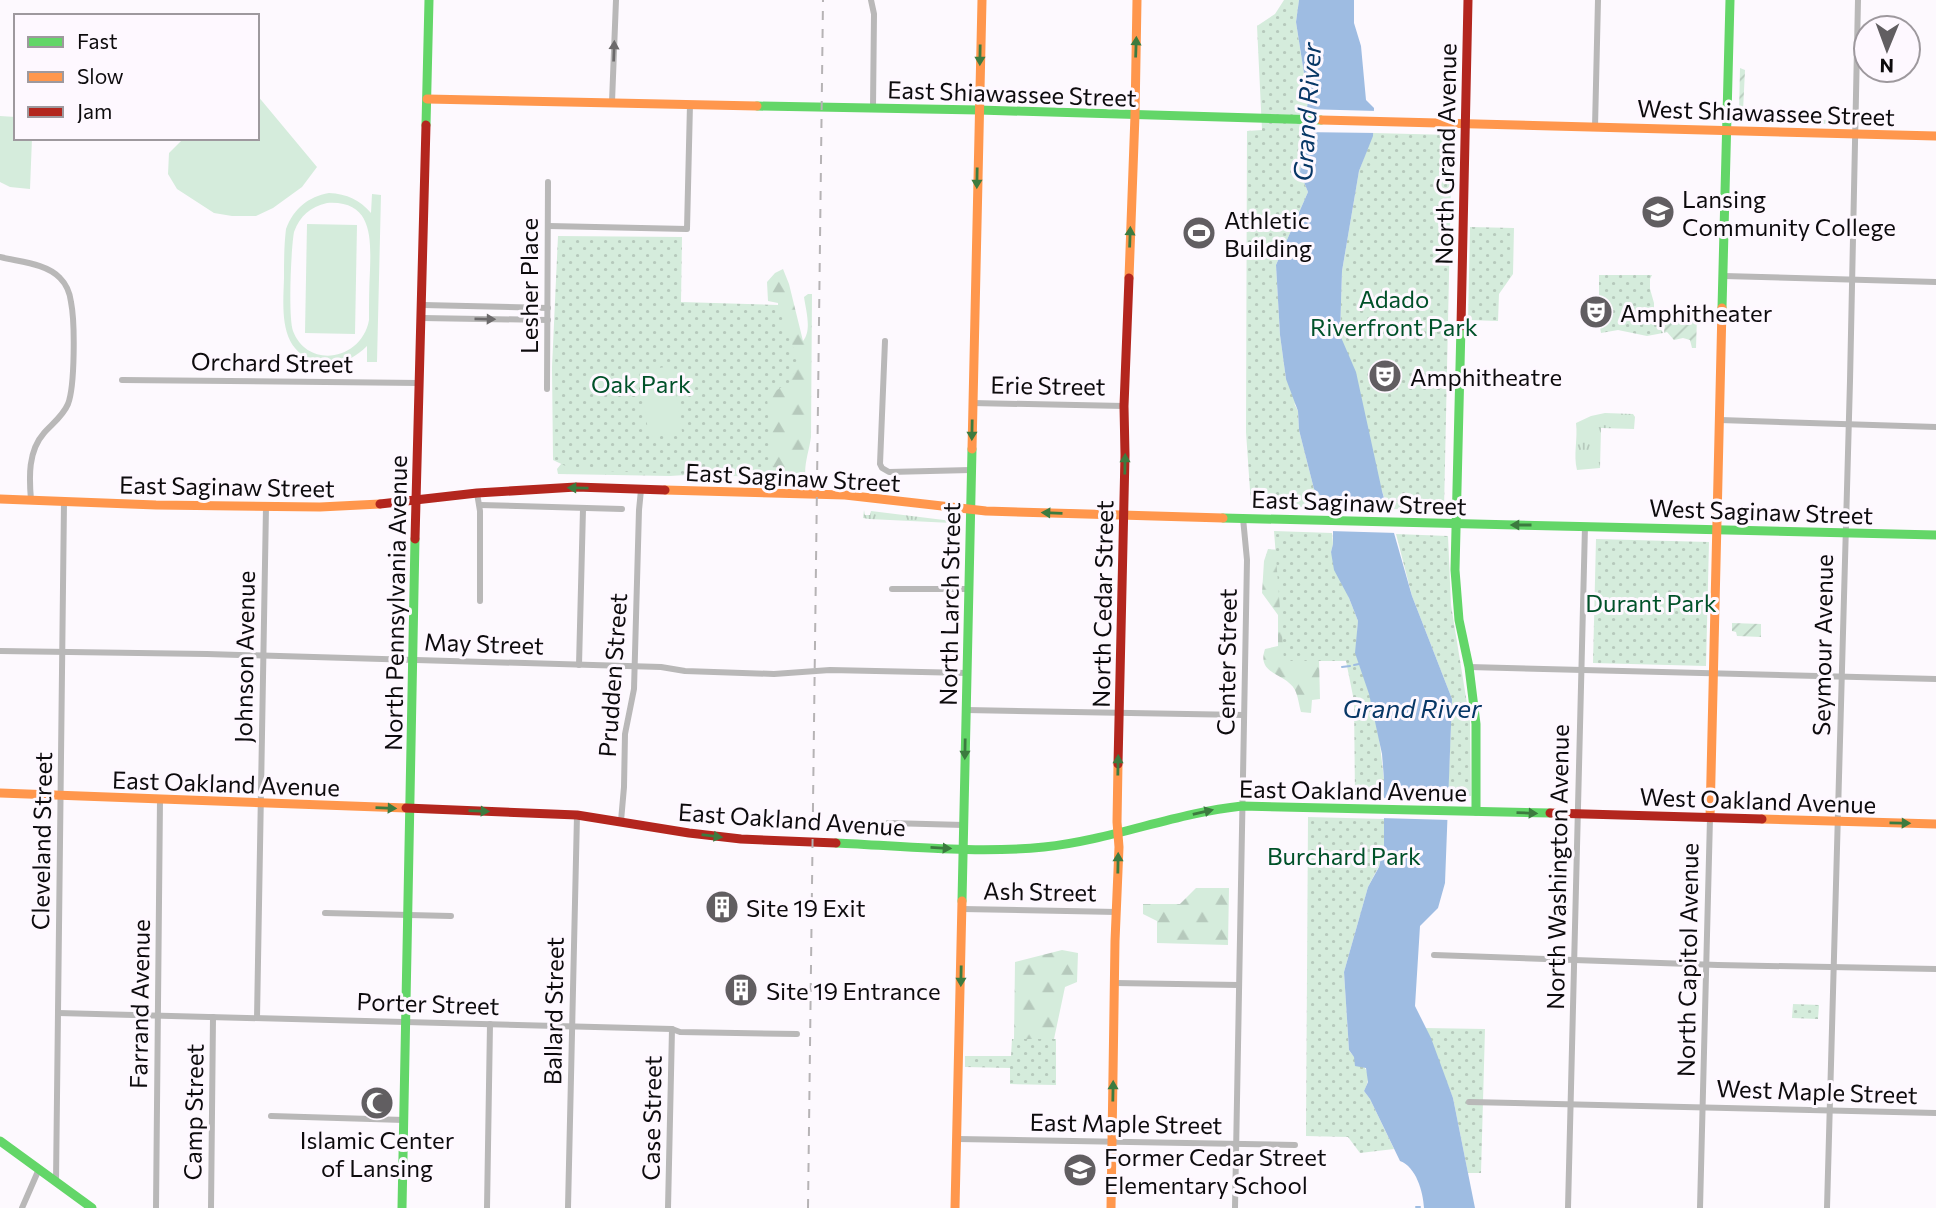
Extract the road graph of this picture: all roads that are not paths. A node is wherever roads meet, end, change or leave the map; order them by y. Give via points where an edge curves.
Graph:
1 (429, 0) edge
2 (616, 0) edge
3 (872, 0) edge
4 (982, 0) edge
5 (1137, 0) edge
6 (1468, 0) edge
7 (1598, 0) edge
8 (1730, 0) edge
9 (1858, 0) edge
10 (427, 99) junction
11 (612, 102) junction
12 (690, 104) junction
13 (873, 107) junction
14 (979, 110) junction
15 (1135, 116) junction
16 (1464, 123) junction
17 (1595, 127) junction
18 (1728, 130) junction
19 (1854, 134) junction
20 (1936, 136) edge
21 (548, 182) dead end
22 (549, 226) junction
23 (0, 257) edge
24 (1724, 276) junction
25 (1851, 279) junction
26 (1936, 282) edge
27 (422, 305) junction
28 (548, 308) junction
29 (422, 318) junction
30 (548, 320) junction
31 (885, 341) dead end
32 (122, 380) dead end
33 (420, 383) junction
34 (547, 389) dead end
35 (972, 403) junction
36 (1124, 406) junction
37 (1720, 420) junction
38 (1848, 424) junction
39 (1936, 427) edge
40 (971, 470) junction
41 (641, 490) junction
42 (477, 494) junction
43 (0, 499) edge
44 (31, 500) junction
45 (417, 500) junction
46 (64, 502) junction
47 (480, 505) junction
48 (266, 507) junction
49 (583, 509) junction
50 (622, 509) dead end
51 (970, 509) junction
52 (1123, 515) junction
53 (1243, 518) junction
54 (1457, 525) junction
55 (1585, 526) junction
56 (1717, 529) junction
57 (1845, 533) junction
58 (1936, 535) edge
59 (892, 589) dead end
60 (968, 589) junction
61 (480, 601) dead end
62 (0, 650) edge
63 (62, 651) junction
64 (263, 655) junction
65 (413, 660) junction
66 (579, 665) junction
67 (635, 666) junction
68 (1469, 667) junction
69 (1582, 670) junction
70 (967, 673) junction
71 (1713, 673) junction
72 (1841, 677) junction
73 (1936, 679) edge
74 (966, 710) junction
75 (1119, 713) junction
76 (1244, 715) junction
77 (0, 793) edge
78 (61, 795) junction
79 (160, 799) junction
80 (260, 803) junction
81 (1242, 806) junction
82 (411, 809) junction
83 (1476, 811) junction
84 (577, 815) junction
85 (1578, 815) junction
86 (1710, 818) junction
87 (621, 821) junction
88 (1837, 822) junction
89 (888, 823) dead end
90 (1936, 824) edge
91 (964, 825) junction
92 (1117, 833) junction
93 (963, 849) junction
94 (962, 909) junction
95 (1117, 912) junction
96 (324, 913) dead end
97 (408, 915) junction
98 (451, 916) dead end
99 (1434, 955) dead end
100 (1574, 959) junction
101 (1707, 964) junction
102 (1833, 966) junction
103 (1936, 969) edge
104 (1115, 983) junction
105 (1239, 985) junction
106 (58, 1013) junction
107 (158, 1016) junction
108 (213, 1017) junction
109 (257, 1018) junction
110 (406, 1022) junction
111 (491, 1024) junction
112 (572, 1026) junction
113 (672, 1029) junction
114 (797, 1034) dead end
115 (1469, 1102) dead end
116 (1571, 1104) junction
117 (1703, 1107) junction
118 (1830, 1111) junction
119 (1936, 1113) edge
120 (271, 1116) dead end
121 (404, 1120) junction
122 (957, 1139) junction
123 (0, 1141) edge
124 (1112, 1142) junction
125 (1236, 1144) junction
126 (1295, 1145) dead end
127 (39, 1169) junction
128 (56, 1182) junction
129 (22, 1208) edge
130 (92, 1208) edge
131 (156, 1208) edge
132 (211, 1208) edge
133 (402, 1208) edge
134 (487, 1208) edge
135 (568, 1208) edge
136 (668, 1208) edge
137 (955, 1208) edge
138 (1111, 1208) edge
139 (1235, 1208) edge
140 (1568, 1208) edge
141 (1700, 1208) edge
142 (1827, 1208) edge

1 - 10 main road, North Pennsylvania Avenue
11 -> 2 street
3 - 13 street
4 -> 14 main road, North Larch Street
15 -> 5 main road, North Cedar Street
6 - 16 main road, North Grand Avenue
7 - 17 street
8 - 18 main road, North Capitol Avenue
9 - 19 street, Seymour Avenue
10 - 11 main road, East Shiawassee Street
10 - 27 main road, North Pennsylvania Avenue
11 - 12 main road, East Shiawassee Street
12 - 13 main road, East Shiawassee Street
12 - 22 street via 687,229
13 - 14 main road, East Shiawassee Street
14 - 15 main road, East Shiawassee Street
14 -> 35 main road, North Larch Street
15 - 16 main road, East Shiawassee Street
36 -> 15 main road, North Cedar Street
16 - 17 main road, East Shiawassee Street
16 - 54 main road, North Grand Avenue
17 - 18 main road, West Shiawassee Street
18 - 19 main road, West Shiawassee Street
18 - 24 main road, North Capitol Avenue
19 - 20 main road, West Shiawassee Street
19 - 25 street, Seymour Avenue
21 - 22 street, Lesher Place
22 - 28 street, Lesher Place
23 - 44 street via 49,270 61,279 71,303 71,391 68,405 33,450
24 - 25 street
24 - 37 main road, North Capitol Avenue
25 - 26 street
25 - 38 street, Seymour Avenue
27 - 28 street
27 - 29 main road, North Pennsylvania Avenue
28 - 30 street, Lesher Place
29 -> 30 street
29 - 33 main road, North Pennsylvania Avenue
30 - 34 street, Lesher Place
31 - 40 street via 882,468 889,472
32 - 33 street, Orchard Street
33 - 45 main road, North Pennsylvania Avenue
35 - 36 street, Erie Street
35 -> 40 main road, North Larch Street
52 -> 36 main road, North Cedar Street
37 - 38 street
37 - 56 main road, North Capitol Avenue
38 - 39 street
38 - 57 street, Seymour Avenue
40 - 51 main road, North Larch Street
41 -> 42 main road, East Saginaw Street via 576,487
41 - 51 main road, East Saginaw Street via 845,495
41 - 67 street, Prudden Street
42 - 45 main road, East Saginaw Street
42 - 47 street
43 - 44 main road, East Saginaw Street
44 - 46 main road, East Saginaw Street
45 - 48 main road, East Saginaw Street via 365,506
45 - 65 main road, North Pennsylvania Avenue
46 - 48 main road, East Saginaw Street
46 - 63 street, Cleveland Street
47 - 49 street
47 - 61 street
48 - 64 street, Johnson Avenue
49 - 50 street
49 - 66 street
52 -> 51 main road, East Saginaw Street
51 - 60 main road, North Larch Street
52 - 53 main road, East Saginaw Street
52 - 75 main road, North Cedar Street
53 - 54 main road, East Saginaw Street
53 - 76 street, Center Street via 1247,560
55 -> 54 main road, East Saginaw Street
54 - 68 main road, North Grand Avenue via 1457,599
55 - 56 main road, West Saginaw Street
55 - 69 street, North Washington Avenue
56 - 57 main road, West Saginaw Street
56 - 71 main road, North Capitol Avenue
57 - 58 main road, West Saginaw Street
57 - 72 street, Seymour Avenue
59 - 60 street
60 - 70 main road, North Larch Street
62 - 63 street, May Street
63 - 64 street, May Street
63 - 78 street, Cleveland Street
64 - 65 street, May Street
64 - 80 street, Johnson Avenue
65 - 66 street, May Street
65 - 82 main road, North Pennsylvania Avenue
66 - 67 street, May Street
67 - 70 street, May Street via 719,673
67 - 87 street, Prudden Street via 625,734
68 - 69 street
68 - 83 main road, North Grand Avenue via 1478,751
69 - 71 street
69 - 85 street, North Washington Avenue
70 - 74 main road, North Larch Street
71 - 72 street
71 - 86 main road, North Capitol Avenue
72 - 73 street
72 - 88 street, Seymour Avenue
74 - 75 street
74 -> 91 main road, North Larch Street
75 - 76 street
92 -> 75 main road, North Cedar Street
76 - 81 street, Center Street
77 - 78 main road, East Oakland Avenue
78 - 79 main road, East Oakland Avenue
78 - 106 street, Cleveland Street
79 - 80 main road, East Oakland Avenue
79 - 107 street, Farrand Avenue
80 -> 82 main road, East Oakland Avenue
80 - 109 street, Johnson Avenue
81 - 83 main road, East Oakland Avenue
92 -> 81 main road, East Oakland Avenue
81 - 105 street, Center Street
82 -> 84 main road, East Oakland Avenue
82 - 97 main road, North Pennsylvania Avenue
83 -> 85 main road, East Oakland Avenue
84 - 87 main road, East Oakland Avenue
84 - 112 street, Ballard Street
85 - 86 main road, West Oakland Avenue
85 - 100 street, North Washington Avenue
86 - 88 main road, West Oakland Avenue
86 - 101 street, North Capitol Avenue
87 -> 93 main road, East Oakland Avenue via 741,839
88 -> 90 main road, West Oakland Avenue
88 - 102 street, Seymour Avenue
89 - 91 street
91 - 93 main road, North Larch Street
92 - 93 main road, East Oakland Avenue via 1044,847
95 -> 92 main road, North Cedar Street
93 - 94 main road, North Larch Street
94 - 95 street, Ash Street
94 -> 122 main road, North Larch Street
95 - 104 main road, North Cedar Street
96 - 97 street
97 - 98 street
97 - 110 main road, North Pennsylvania Avenue
99 - 100 street
100 - 101 street
100 - 116 street, North Washington Avenue
101 - 102 street
101 - 117 street, North Capitol Avenue
102 - 103 street
102 - 118 street, Seymour Avenue
104 - 105 street
124 -> 104 main road, North Cedar Street
105 - 125 street
106 - 107 street, Porter Street
106 - 128 street, Cleveland Street
107 - 108 street, Porter Street
107 - 131 street, Farrand Avenue
108 - 109 street, Porter Street
108 - 132 street, Camp Street
109 - 110 street, Porter Street
110 - 111 street, Porter Street
110 - 121 main road, North Pennsylvania Avenue
111 - 112 street, Porter Street
111 - 134 street
112 - 113 street, Porter Street
112 - 135 street, Ballard Street
113 - 114 street, Porter Street
113 - 136 street, Case Street
115 - 116 street
116 - 117 street, West Maple Street
116 - 140 street, North Washington Avenue
117 - 118 street, West Maple Street
117 - 141 street, North Capitol Avenue
118 - 119 street, West Maple Street
118 - 142 street, Seymour Avenue
120 - 121 street
121 - 133 main road, North Pennsylvania Avenue
122 - 124 street, East Maple Street
122 - 137 main road, North Larch Street
123 - 127 main road
124 - 125 street, East Maple Street
124 - 138 main road, North Cedar Street
125 - 126 street, East Maple Street
125 - 139 street
127 - 128 main road
127 - 129 street
128 - 130 main road

